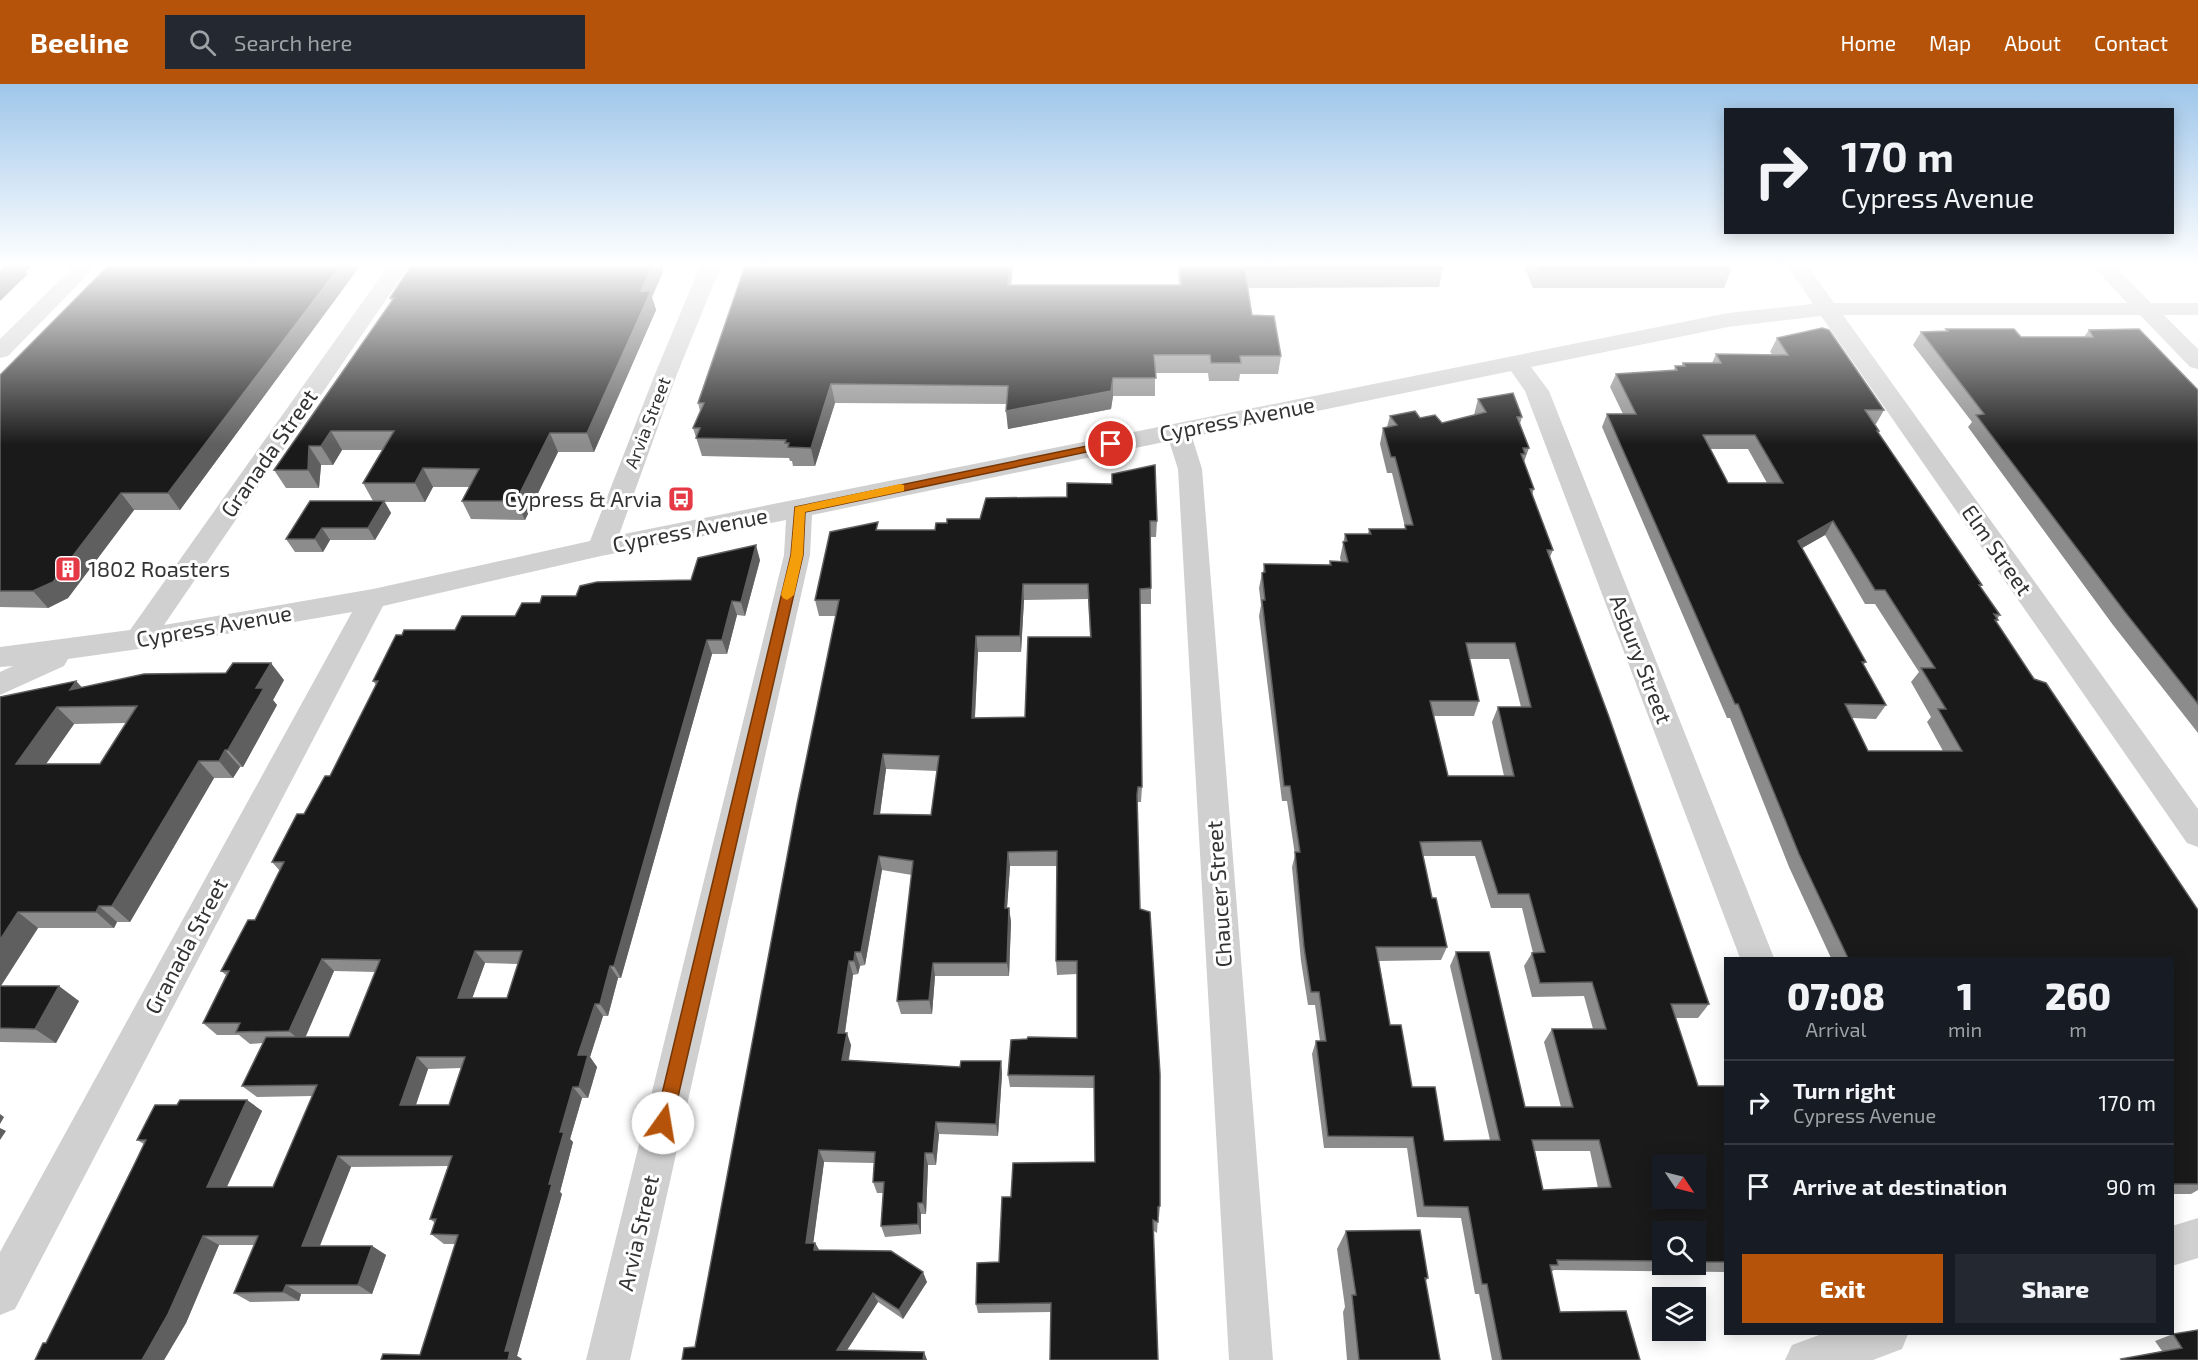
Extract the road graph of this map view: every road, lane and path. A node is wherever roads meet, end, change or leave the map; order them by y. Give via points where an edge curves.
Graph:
1 (26, 326) edge
2 (357, 326) edge
3 (686, 326) edge
4 (1701, 326) edge
5 (1839, 326) edge
6 (2162, 326) edge
7 (0, 351) edge
8 (2198, 362) edge
9 (1517, 363) junction
10 (1178, 430) junction
11 (799, 509) junction
12 (601, 547) junction
13 (373, 599) junction
14 (139, 639) junction
15 (80, 647) junction
16 (0, 657) edge
17 (0, 684) edge
18 (2198, 834) edge
19 (1757, 957) edge
20 (2198, 1238) edge
21 (2174, 1245) edge
22 (0, 1294) edge
23 (1884, 1335) edge
24 (608, 1360) edge
25 (1251, 1360) edge
26 (1807, 1360) edge

1 - 7 street
2 - 14 street, Granada Street
3 - 12 street, Arvia Street
4 - 9 street, Cypress Avenue
5 - 18 street, Elm Street
6 - 8 street
9 - 10 street, Cypress Avenue
9 - 19 street, Asbury Street via 1537,391
10 - 11 street, Cypress Avenue
10 - 25 street, Chaucer Street via 1190,469
11 - 12 street, Cypress Avenue
11 - 24 street, Arvia Street via 797,555
12 - 13 street, Cypress Avenue
13 - 14 street, Cypress Avenue
13 - 22 street, Granada Street
14 - 15 street, Cypress Avenue
15 - 16 street, Cypress Avenue
15 - 17 street
20 - 21 street
23 - 26 street

